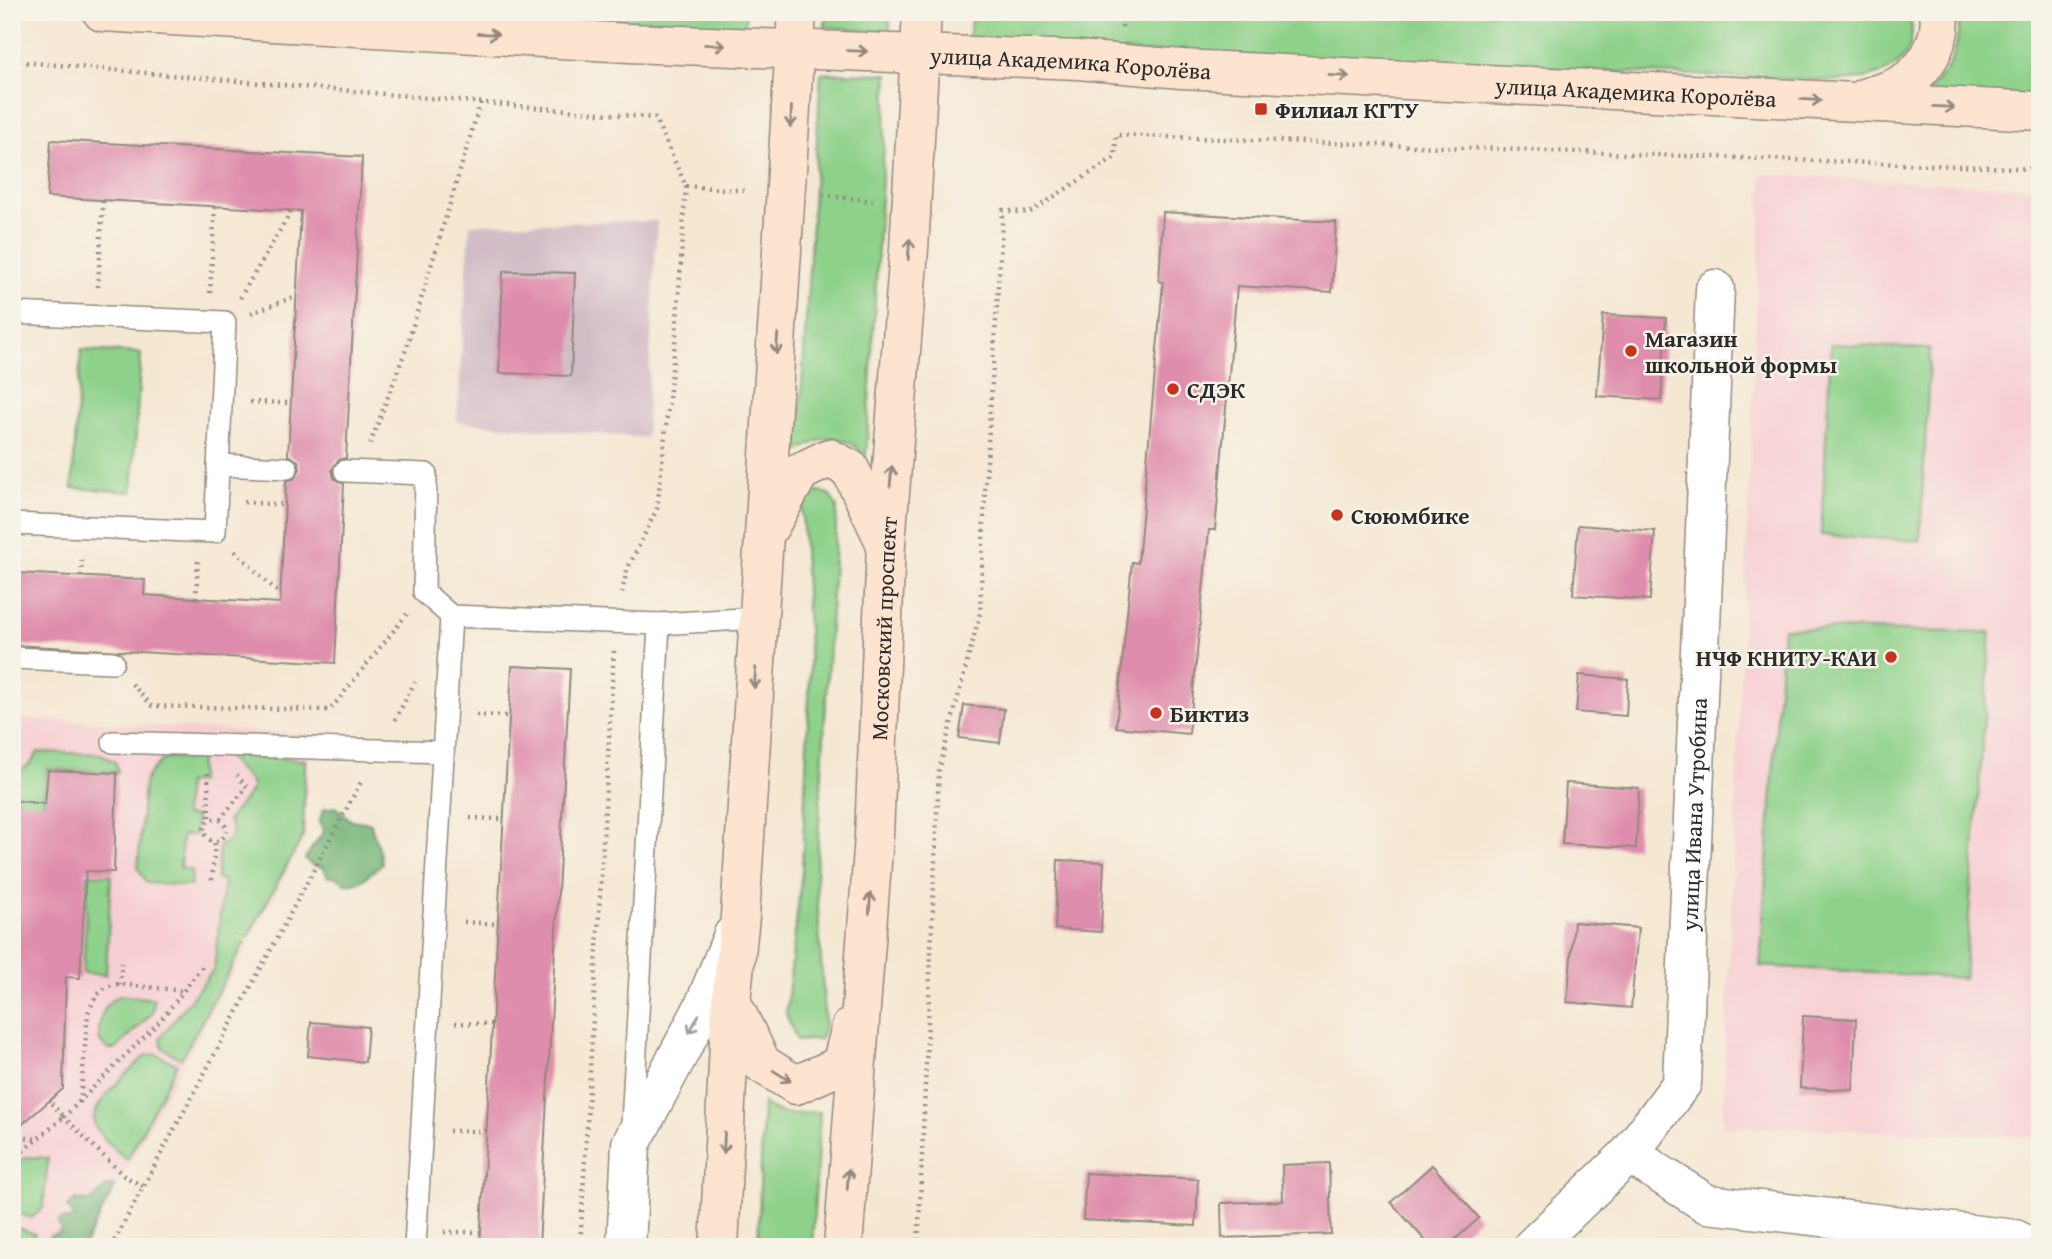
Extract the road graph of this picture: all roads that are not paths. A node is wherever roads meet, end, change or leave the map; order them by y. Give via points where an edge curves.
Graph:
1 (102, 12) edge
2 (922, 12) edge
3 (1939, 12) edge
4 (796, 31) edge
5 (920, 54) junction
6 (1852, 102) junction
7 (2040, 111) edge
8 (1715, 289) dead end
9 (12, 313) edge
10 (218, 465) junction
11 (287, 468) dead end
12 (352, 471) road end
13 (12, 524) edge
14 (764, 537) junction
15 (886, 544) junction
16 (450, 616) junction
17 (759, 618) junction
18 (659, 624) junction
19 (12, 658) edge
20 (113, 662) road end
21 (113, 742) dead end
22 (443, 752) junction
23 (740, 916) junction
24 (865, 971) junction
25 (732, 1002) junction
26 (631, 1144) junction
27 (1629, 1154) junction
28 (415, 1247) edge
29 (626, 1247) edge
30 (719, 1247) edge
31 (843, 1247) edge
32 (1532, 1247) edge
33 (2030, 1247) edge

1 -> 4 main road, улица Академика Королёва via 629,43
2 - 5 main road, Московский проспект
3 - 6 main road via 1941,27 1929,60 1901,85
4 -> 5 main road, улица Академика Королёва
4 -> 14 main road
5 -> 6 main road, улица Академика Королёва
15 -> 5 main road, Московский проспект
6 -> 7 main road, улица Академика Королёва
8 - 27 street, улица Ивана Утробина via 1682,1083
9 - 10 lane via 216,322 222,401
10 - 11 lane
10 - 13 lane via 217,501 207,532
12 - 16 lane via 426,474 425,592
14 - 15 main road via 800,471 829,458 850,469
14 - 17 main road
24 -> 15 main road, Московский проспект
16 - 18 lane
16 - 22 lane
17 - 18 lane
17 -> 23 main road
18 - 26 lane
19 - 20 lane
21 - 22 lane
22 - 28 lane
23 - 25 main road
23 -> 26 street via 704,1006
25 -> 24 main road via 762,1064 796,1084 841,1065
31 -> 24 main road, Московский проспект
25 -> 30 main road
26 - 29 street
27 - 32 street, улица Ивана Утробина
27 - 33 street via 1707,1204 2015,1239

